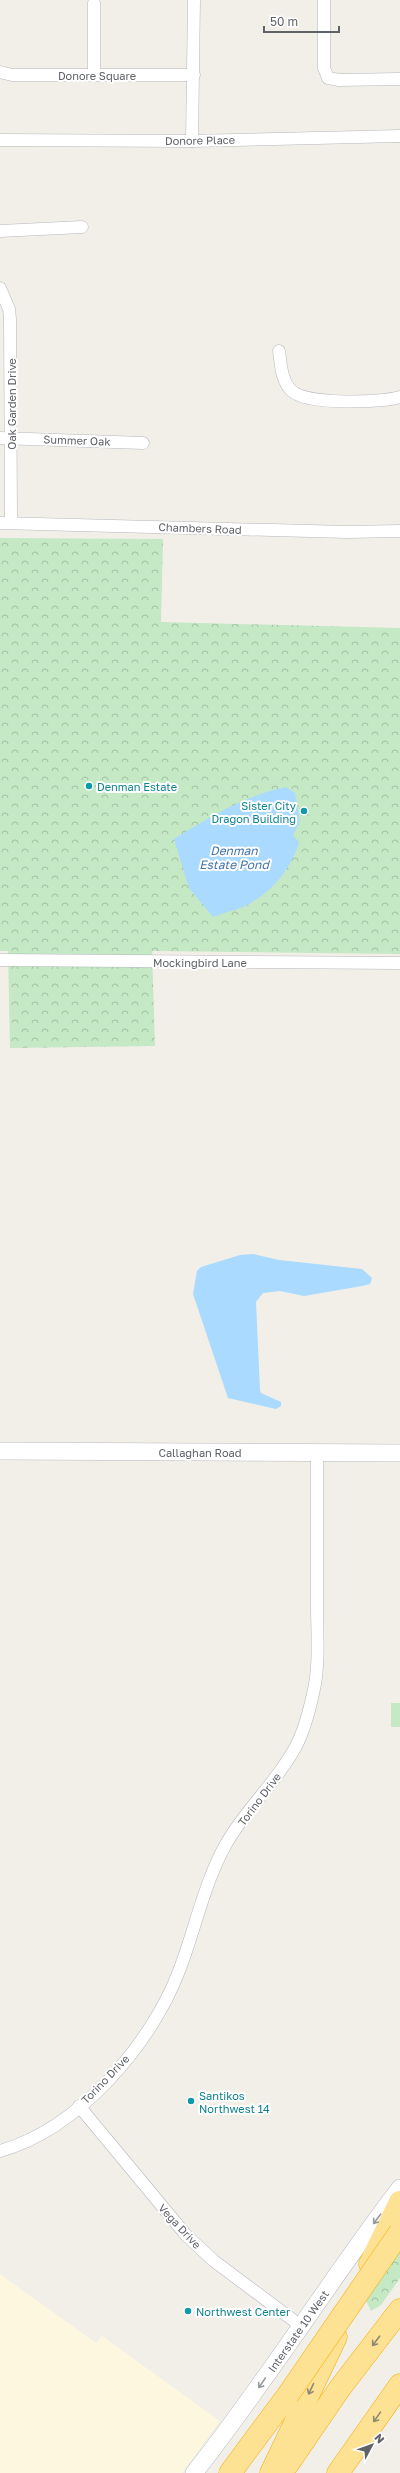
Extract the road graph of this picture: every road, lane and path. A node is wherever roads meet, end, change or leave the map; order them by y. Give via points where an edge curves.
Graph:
1 (194, 0) edge
2 (324, 0) edge
3 (94, 3) dead end
4 (0, 72) edge
5 (94, 75) junction
6 (194, 75) junction
7 (400, 79) edge
8 (400, 136) edge
9 (0, 140) edge
10 (192, 141) junction
11 (82, 227) dead end
12 (0, 231) edge
13 (0, 288) edge
14 (5, 331) edge
15 (279, 351) dead end
16 (400, 397) edge
17 (6, 438) edge
18 (143, 443) dead end
19 (6, 522) edge
20 (400, 532) edge
21 (0, 960) edge
22 (400, 963) edge
23 (0, 1451) edge
24 (317, 1452) junction
25 (400, 1453) edge
26 (79, 2106) junction
27 (0, 2151) edge
28 (400, 2188) edge
29 (400, 2202) edge
30 (400, 2232) edge
31 (400, 2310) edge
32 (300, 2326) junction
33 (400, 2385) edge
34 (288, 2395) junction
35 (194, 2473) edge
36 (230, 2473) edge
37 (243, 2473) edge
38 (271, 2473) edge
39 (283, 2473) edge
40 (338, 2473) edge

1 - 6 street
2 - 7 street via 324,68 328,78
3 - 5 street
4 - 5 street, Donore Square via 12,75
5 - 6 street, Donore Square
6 - 10 street
8 - 10 street, Donore Place
9 - 10 street, Donore Place
11 - 12 street
13 - 14 street, Oak Garden Drive via 9,309
14 - 17 street, Oak Garden Drive
15 - 16 street via 283,378 291,391 304,398 386,400
17 - 18 street, Summer Oak
17 - 19 street, Oak Garden Drive
19 - 20 street, Chambers Road
21 - 22 street, Mockingbird Lane
23 - 24 main road, Callaghan Road
24 - 25 main road, Callaghan Road
24 - 26 street, Torino Drive via 317,1657 314,1690 304,1727 290,1758 247,1812 226,1844 179,1971 159,2014 121,2065
26 - 27 street, Torino Drive via 65,2120
26 - 32 street, Vega Drive via 186,2235 214,2261
28 -> 32 main road, Interstate 10 West
29 -> 38 highway
30 - 34 highway, bridge
31 -> 39 highway via 340,2388
32 -> 35 main road, Interstate 10 West via 241,2413
33 -> 40 highway
34 - 36 highway
34 - 37 highway

